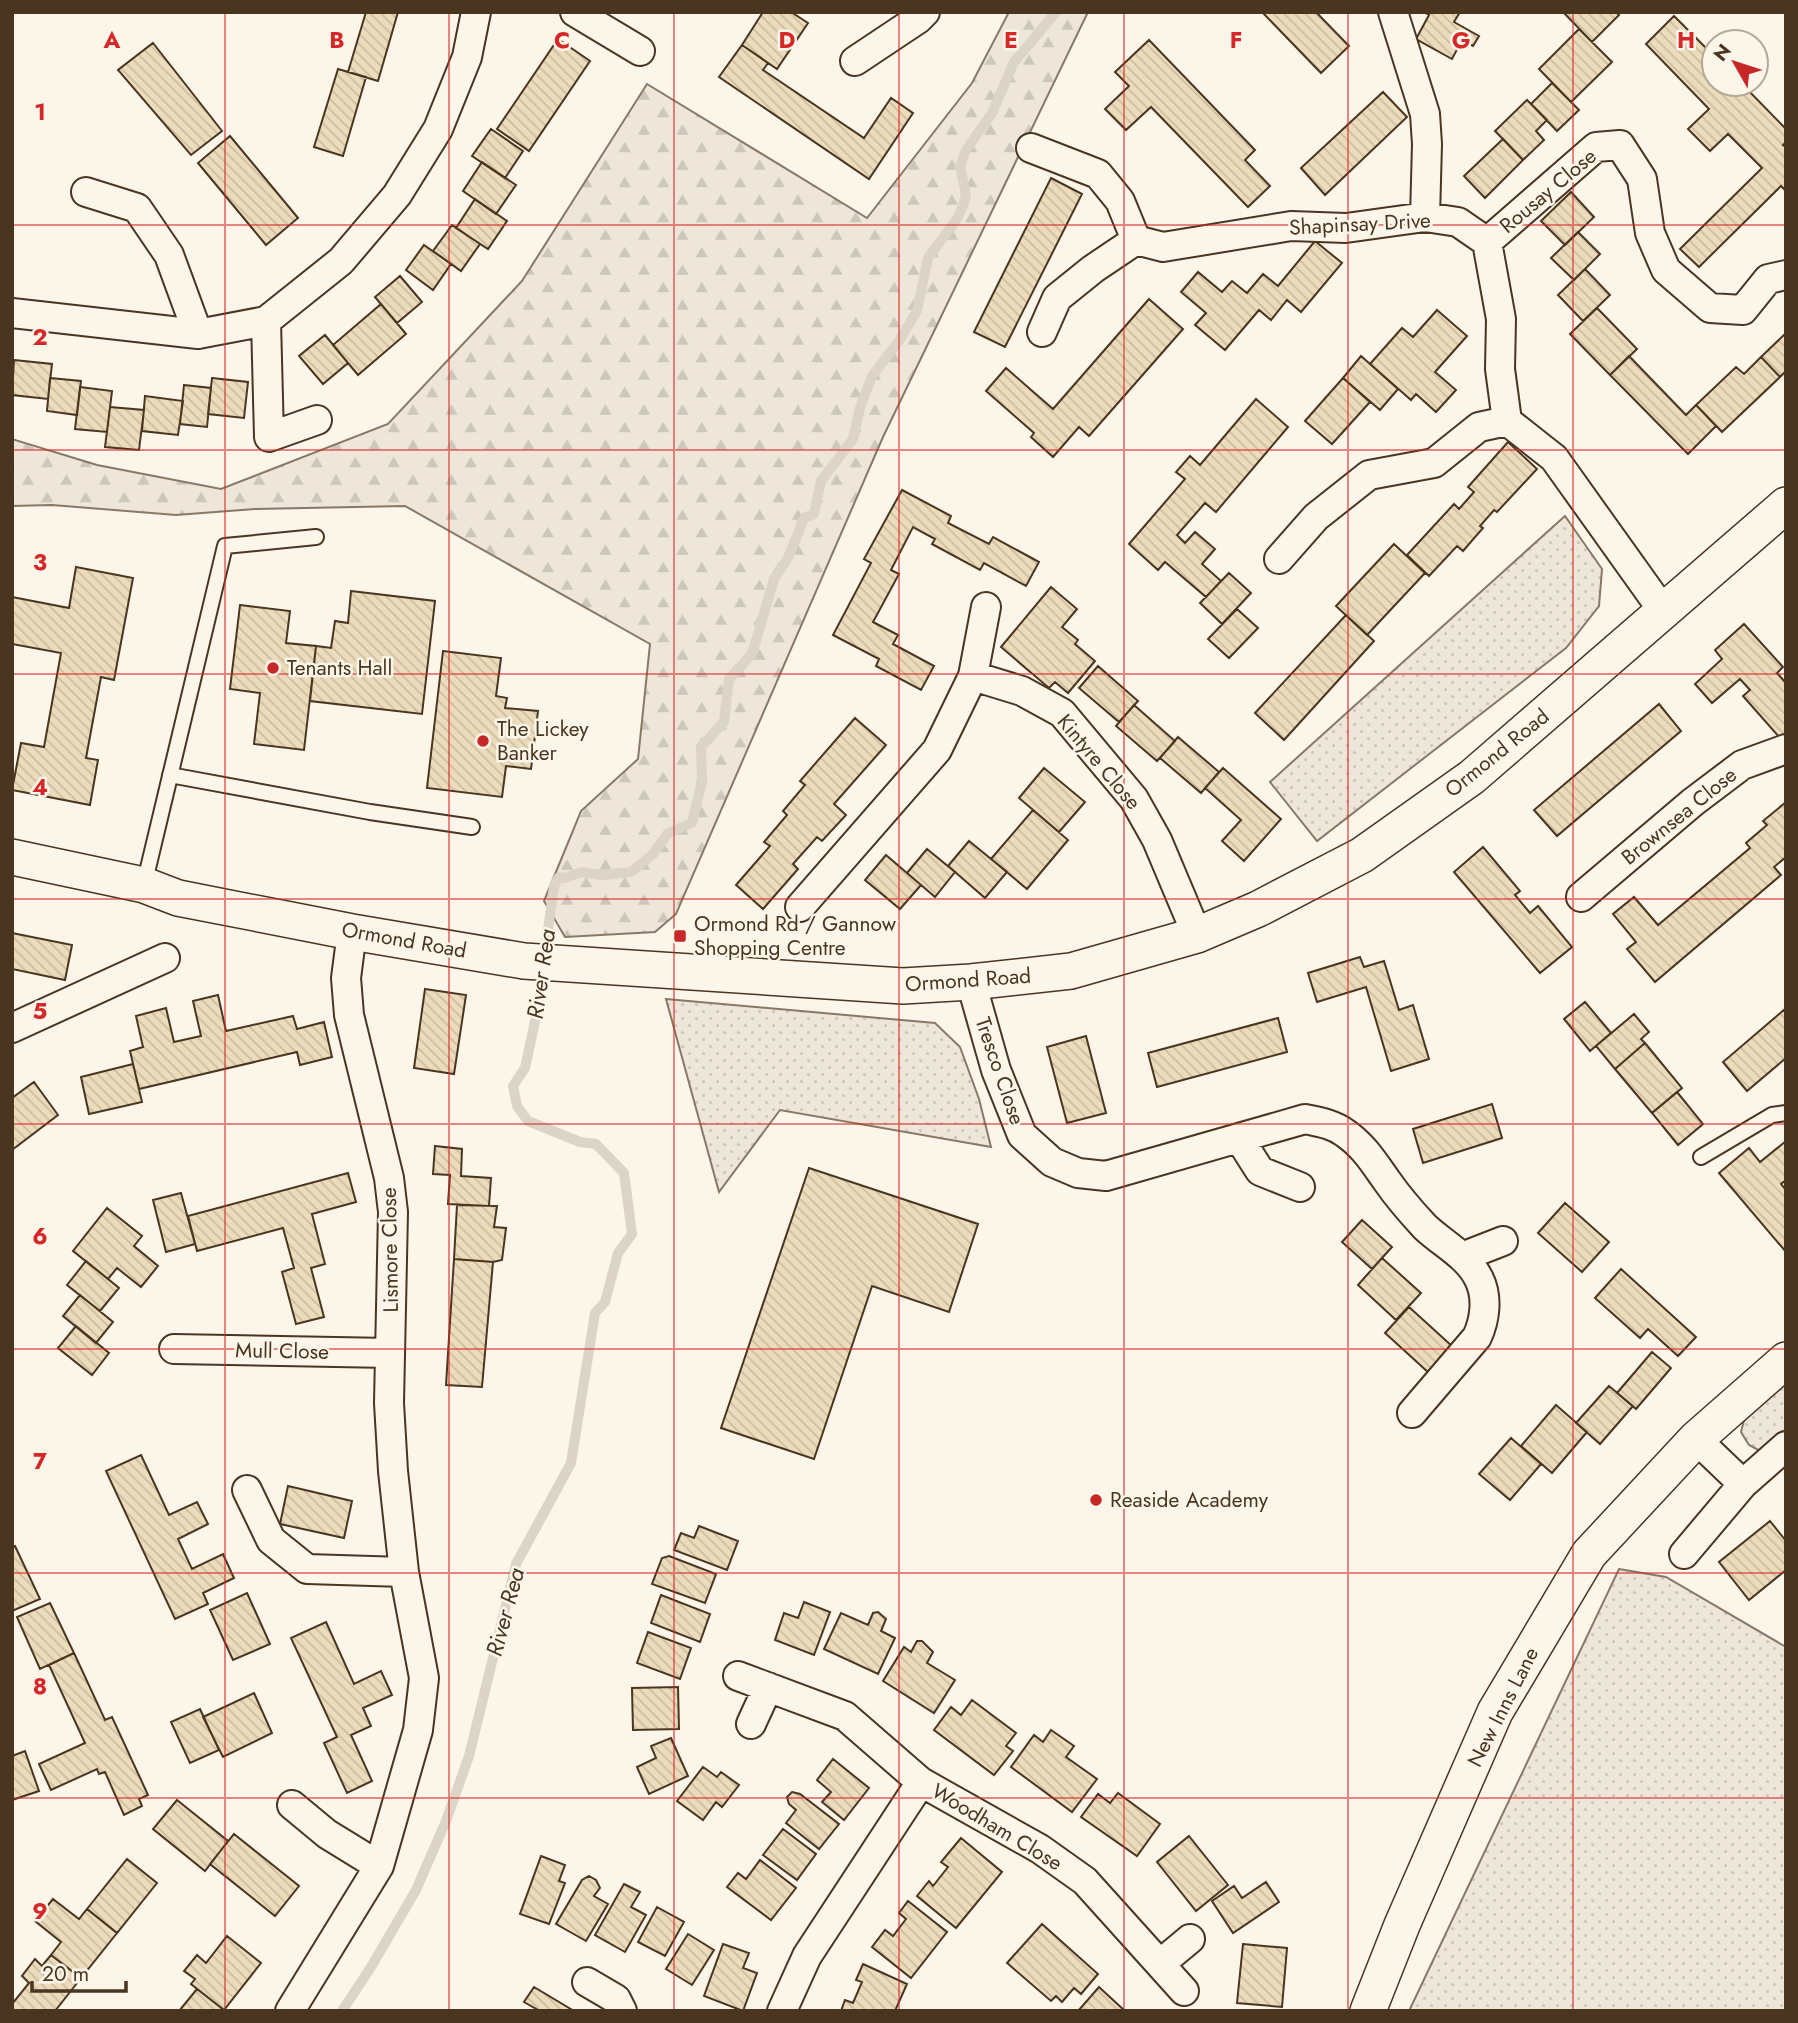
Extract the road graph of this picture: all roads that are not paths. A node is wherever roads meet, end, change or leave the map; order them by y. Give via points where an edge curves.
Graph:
1 (476, 12) edge
2 (575, 12) edge
3 (925, 12) edge
4 (1393, 12) edge
5 (640, 51) dead end
6 (855, 61) dead end
7 (1031, 148) dead end
8 (86, 192) dead end
9 (1425, 218) junction
10 (1136, 240) junction
11 (1487, 242) junction
12 (1786, 275) edge
13 (12, 313) edge
14 (266, 321) junction
15 (1042, 332) dead end
16 (198, 334) junction
17 (317, 421) dead end
18 (1507, 421) junction
19 (1786, 505) edge
20 (316, 537) dead end
21 (1279, 559) dead end
22 (986, 607) dead end
23 (1664, 611) junction
24 (973, 676) junction
25 (1786, 749) edge
26 (170, 775) junction
27 (472, 827) dead end
28 (12, 857) edge
29 (144, 884) junction
30 (1581, 897) dead end
31 (800, 906) dead end
32 (352, 932) junction
33 (1197, 935) junction
34 (165, 958) dead end
35 (971, 982) junction
36 (12, 1028) edge
37 (1786, 1113) edge
38 (1239, 1138) junction
39 (1701, 1157) dead end
40 (1300, 1187) dead end
41 (1503, 1241) dead end
42 (1462, 1257) junction
43 (174, 1349) dead end
44 (390, 1353) junction
45 (1786, 1360) edge
46 (1412, 1413) dead end
47 (1696, 1439) junction
48 (1786, 1446) edge
49 (1743, 1485) junction
50 (247, 1490) dead end
51 (1684, 1554) dead end
52 (404, 1572) junction
53 (738, 1676) dead end
54 (768, 1687) junction
55 (751, 1724) dead end
56 (921, 1782) junction
57 (292, 1805) dead end
58 (379, 1866) junction
59 (1190, 1939) dead end
60 (1160, 1964) junction
61 (587, 1982) dead end
62 (1184, 1991) dead end
63 (290, 2011) edge
64 (622, 2011) edge
65 (782, 2011) edge
66 (1368, 2011) edge

1 - 14 street via 467,57 439,129 397,195 341,261
2 - 5 street
3 - 6 street
4 - 9 street via 1425,114
7 - 10 street via 1098,174 1120,201
8 - 16 street via 137,208 169,254
9 - 10 street, Shapinsay Drive via 1346,228 1291,226 1163,247
9 - 11 street, Shapinsay Drive via 1458,222
10 - 15 street via 1057,298
11 - 12 street, Rousay Close via 1596,147 1620,145 1642,179 1650,233 1665,270 1710,308 1743,310 1769,279
11 - 18 street via 1501,319 1500,369
13 - 16 street
14 - 16 street
14 - 17 street via 268,437
18 - 21 street via 1479,427 1434,463 1369,475 1316,517
18 - 23 street via 1554,458
19 - 23 street, Ormond Road
20 - 26 lane via 225,546
22 - 24 street
23 - 33 street, Ormond Road via 1472,777 1362,855
24 - 31 street via 937,750
24 - 33 street, Kintyre Close via 1022,691 1062,713 1134,799 1157,840
25 - 30 street, Brownsea Close via 1742,765
26 - 27 lane
26 - 29 lane
28 - 29 street, Ormond Road
29 - 32 street, Ormond Road via 178,898
32 - 35 street, Ormond Road via 524,961 903,986
32 - 44 street, Lismore Close via 346,978 349,1015 389,1178 393,1212
33 - 35 street, Ormond Road via 1071,971
34 - 36 street
35 - 38 street, Tresco Close via 996,1070 1022,1135 1052,1162 1078,1173 1106,1176
37 - 39 lane via 1772,1115
38 - 40 street via 1260,1171
38 - 42 street, Tresco Close via 1304,1119 1342,1130 1359,1143 1426,1227
41 - 42 street
42 - 46 street, Tresco Close via 1480,1280 1483,1323 1477,1337
43 - 44 street, Mull Close
44 - 52 street, Lismore Close via 389,1403
45 - 47 street, New Inns Lane
47 - 49 street
47 - 66 street, New Inns Lane via 1589,1553 1496,1712
48 - 49 street
49 - 51 street
50 - 52 street via 271,1540 307,1569
52 - 58 street, Lismore Close via 424,1678 418,1730
53 - 54 street, Woodham Close
54 - 55 street
54 - 56 street, Woodham Close via 845,1716
56 - 60 street, Woodham Close via 1040,1849 1085,1881
56 - 65 street, Woodham Close via 807,1956
57 - 58 street via 327,1834
58 - 63 street, Lismore Close
59 - 60 street
60 - 62 street, Woodham Close
61 - 64 street via 616,1999

